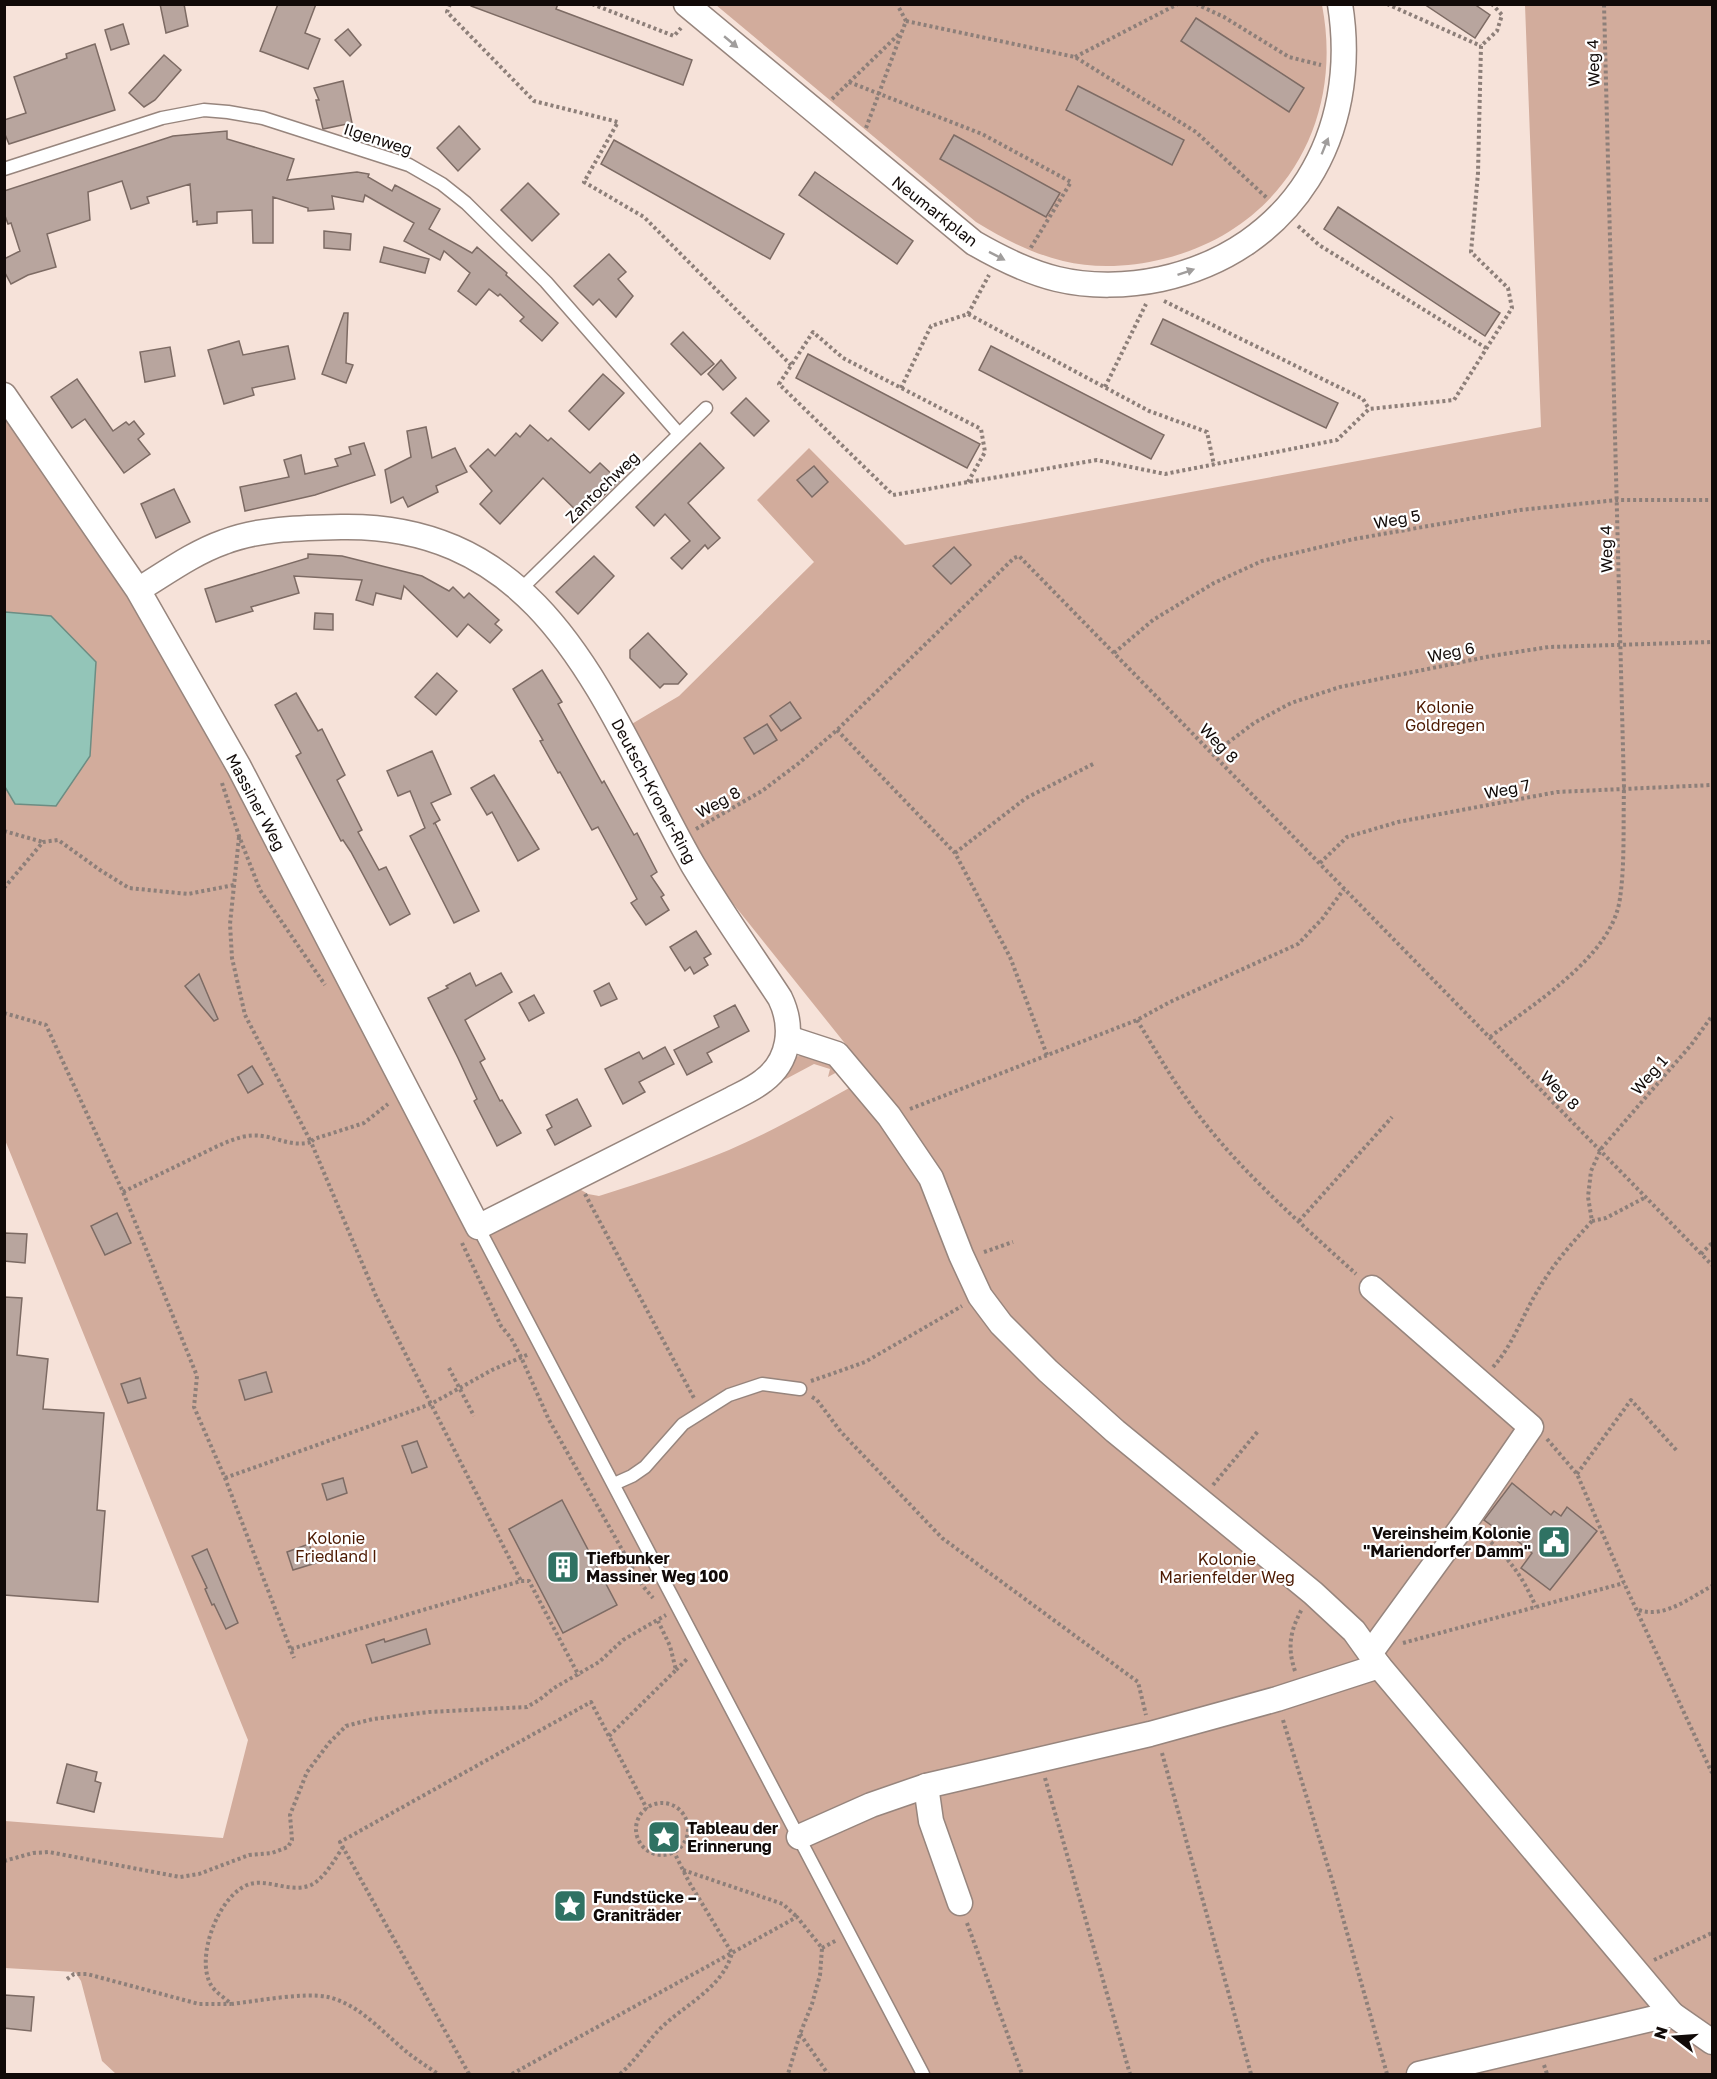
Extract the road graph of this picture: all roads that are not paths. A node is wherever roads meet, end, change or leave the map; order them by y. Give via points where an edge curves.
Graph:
1 (1340, 4) edge
2 (686, 13) edge
3 (4, 169) edge
4 (4, 395) edge
5 (706, 408) dead end
6 (679, 434) junction
7 (520, 590) junction
8 (138, 591) junction
9 (788, 1038) junction
10 (469, 1232) junction
11 (1372, 1288) road end
12 (800, 1389) road end
13 (614, 1484) junction
14 (1375, 1659) junction
15 (926, 1786) junction
16 (800, 1837) junction
17 (960, 1903) road end
18 (1671, 2014) junction
19 (1713, 2042) edge
20 (923, 2074) edge
21 (1419, 2074) edge

2 -> 1 street, Neumarkplan via 974,243 1057,279 1120,284 1183,274 1211,263 1264,231 1295,200 1310,180 1335,120 1342,89
3 - 6 lane, Ilgenweg via 162,118 204,110 263,118 409,165 466,203 546,282
4 - 8 street, Massiner Weg
5 - 6 lane, Zantochweg
6 - 7 lane, Zantochweg
7 - 8 street, Deutsch-Kroner-Ring via 480,560 429,537 346,527 275,531 233,539 210,548
7 - 9 street, Deutsch-Kroner-Ring via 551,621 598,688 693,865 780,998 786,1010
8 - 10 street, Massiner Weg via 239,767
9 - 10 street, Deutsch-Kroner-Ring via 777,1068 762,1082
9 - 14 street via 837,1054 889,1116 931,1178 980,1296 1000,1324 1115,1431 1313,1593 1354,1631
10 - 13 lane via 542,1349
11 - 14 street via 1530,1427
12 - 13 lane via 762,1383 729,1395 683,1425 645,1467
13 - 16 lane
14 - 15 street via 1277,1699 1153,1733
14 - 18 street
15 - 16 street via 871,1805
15 - 17 street via 931,1821
16 - 20 lane
18 - 19 street
18 - 21 street

